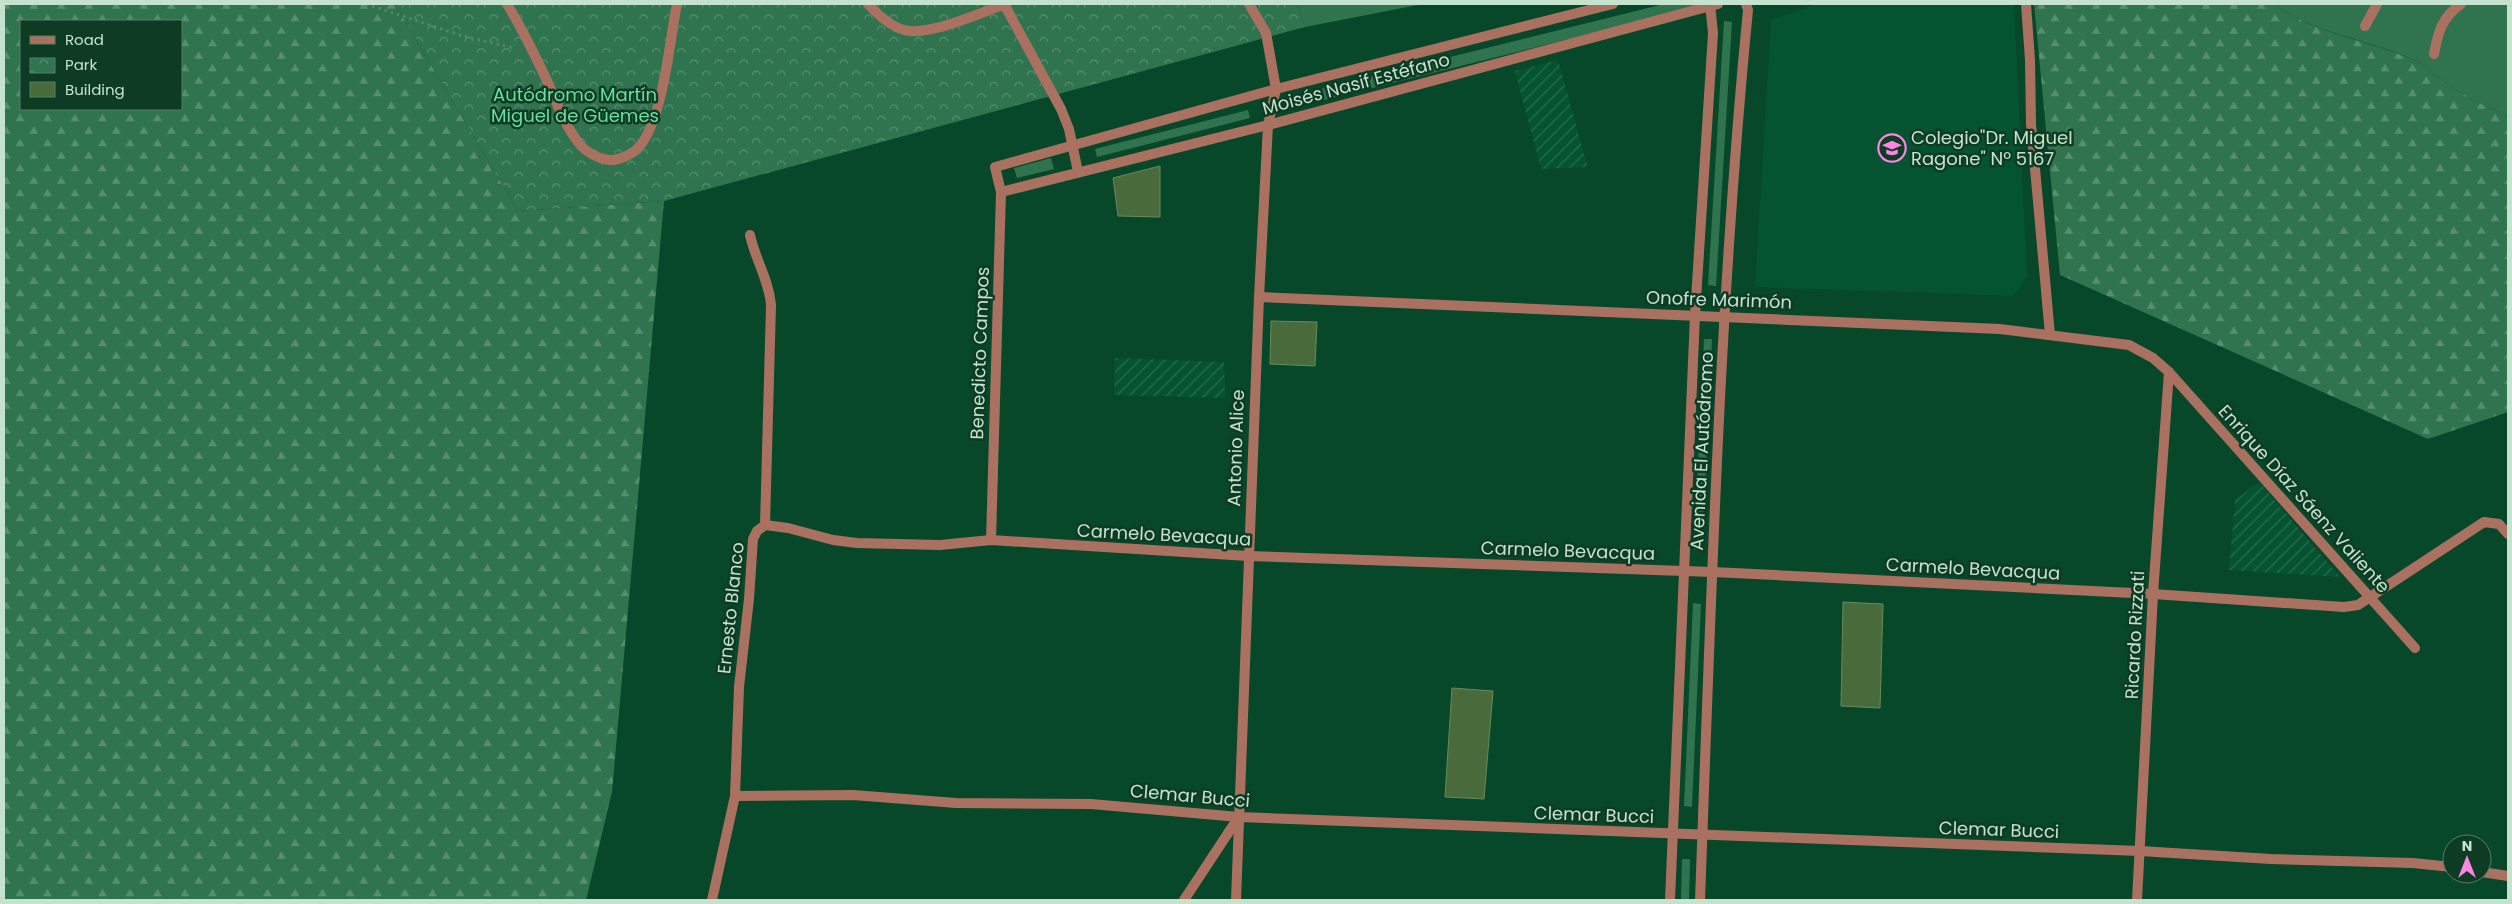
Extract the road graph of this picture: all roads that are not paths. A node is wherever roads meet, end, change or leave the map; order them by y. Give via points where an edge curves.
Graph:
1 (507, 4) edge
2 (677, 4) edge
3 (868, 4) edge
4 (1004, 4) edge
5 (1249, 4) edge
6 (1613, 4) edge
7 (1746, 4) edge
8 (2026, 4) edge
9 (2377, 4) edge
10 (2462, 4) edge
11 (1713, 5) edge
12 (2365, 26) dead end
13 (2434, 54) dead end
14 (1276, 88) junction
15 (1268, 125) junction
16 (1072, 146) junction
17 (995, 167) joint
18 (1078, 172) junction
19 (1001, 192) junction
20 (750, 234) dead end
21 (1259, 297) junction
22 (1695, 315) junction
23 (1724, 316) junction
24 (2050, 335) junction
25 (2169, 372) junction
26 (765, 524) junction
27 (2508, 534) edge
28 (991, 540) junction
29 (1248, 556) junction
30 (1683, 571) junction
31 (1712, 572) junction
32 (2153, 594) junction
33 (2370, 597) junction
34 (2415, 648) dead end
35 (735, 796) junction
36 (1239, 817) junction
37 (1673, 834) junction
38 (1702, 836) junction
39 (2140, 851) junction
40 (2442, 866) edge
41 (2492, 874) edge
42 (2508, 876) edge
43 (712, 900) edge
44 (1184, 900) edge
45 (1236, 900) edge
46 (1670, 900) edge
47 (1700, 900) edge
48 (2137, 900) edge

1 - 2 street via 579,144 601,159 611,160 626,157 638,147 653,120
3 - 4 street via 891,24 908,31 929,29
4 - 16 street via 1061,109
5 - 14 street via 1266,33
6 - 14 street, Moisés Nasif Estéfano
7 - 23 street, Avenida El Autódromo
8 - 24 street via 2031,124
9 - 12 street
10 - 13 street via 2454,8 2438,29
11 - 15 street, Moisés Nasif Estéfano
11 - 22 street, Avenida El Autódromo
14 - 15 street, Antonio Alice
14 - 16 street, Moisés Nasif Estéfano
15 - 18 street, Moisés Nasif Estéfano
15 - 21 street, Antonio Alice
16 - 17 street, Moisés Nasif Estéfano
16 - 18 street
17 - 19 street, Benedicto Campos
18 - 19 street, Moisés Nasif Estéfano
19 - 28 street, Benedicto Campos
20 - 26 street, Ernesto Blanco via 753,252 770,290 771,305
21 - 22 street, Onofre Marimón
21 - 29 street, Antonio Alice
22 - 23 street, Onofre Marimón
22 - 30 street, Avenida El Autódromo
23 - 24 street, Onofre Marimón via 2000,329
23 - 31 street, Avenida El Autódromo
24 - 25 street, Onofre Marimón via 2129,345 2153,358
25 - 32 street, Ricardo Rizzati
25 - 33 street, Enrique Díaz Sáenz Valiente
26 - 28 street, Carmelo Bevacqua via 857,543 940,545
26 - 35 street, Ernesto Blanco via 753,539 739,687
27 - 33 street, Carmelo Bevacqua via 2499,524 2484,522 2474,526
28 - 29 street, Carmelo Bevacqua
29 - 30 street, Carmelo Bevacqua
29 - 36 street, Antonio Alice
30 - 31 street, Carmelo Bevacqua
30 - 37 street, Avenida El Autódromo
31 - 32 street, Carmelo Bevacqua
31 - 38 street, Avenida El Autódromo
32 - 33 street, Carmelo Bevacqua via 2344,607 2358,605
32 - 39 street, Ricardo Rizzati
33 - 34 street, Enrique Díaz Sáenz Valiente
35 - 36 street, Clemar Bucci via 852,795 956,802 1091,804
35 - 43 street, Ernesto Blanco
36 - 37 street, Clemar Bucci
36 - 44 street
36 - 45 street, Antonio Alice
37 - 38 street, Clemar Bucci
37 - 46 street, Avenida El Autódromo
38 - 39 street, Clemar Bucci
38 - 47 street, Avenida El Autódromo
39 - 40 street, Clemar Bucci
39 - 48 street, Ricardo Rizzati
41 - 42 street

